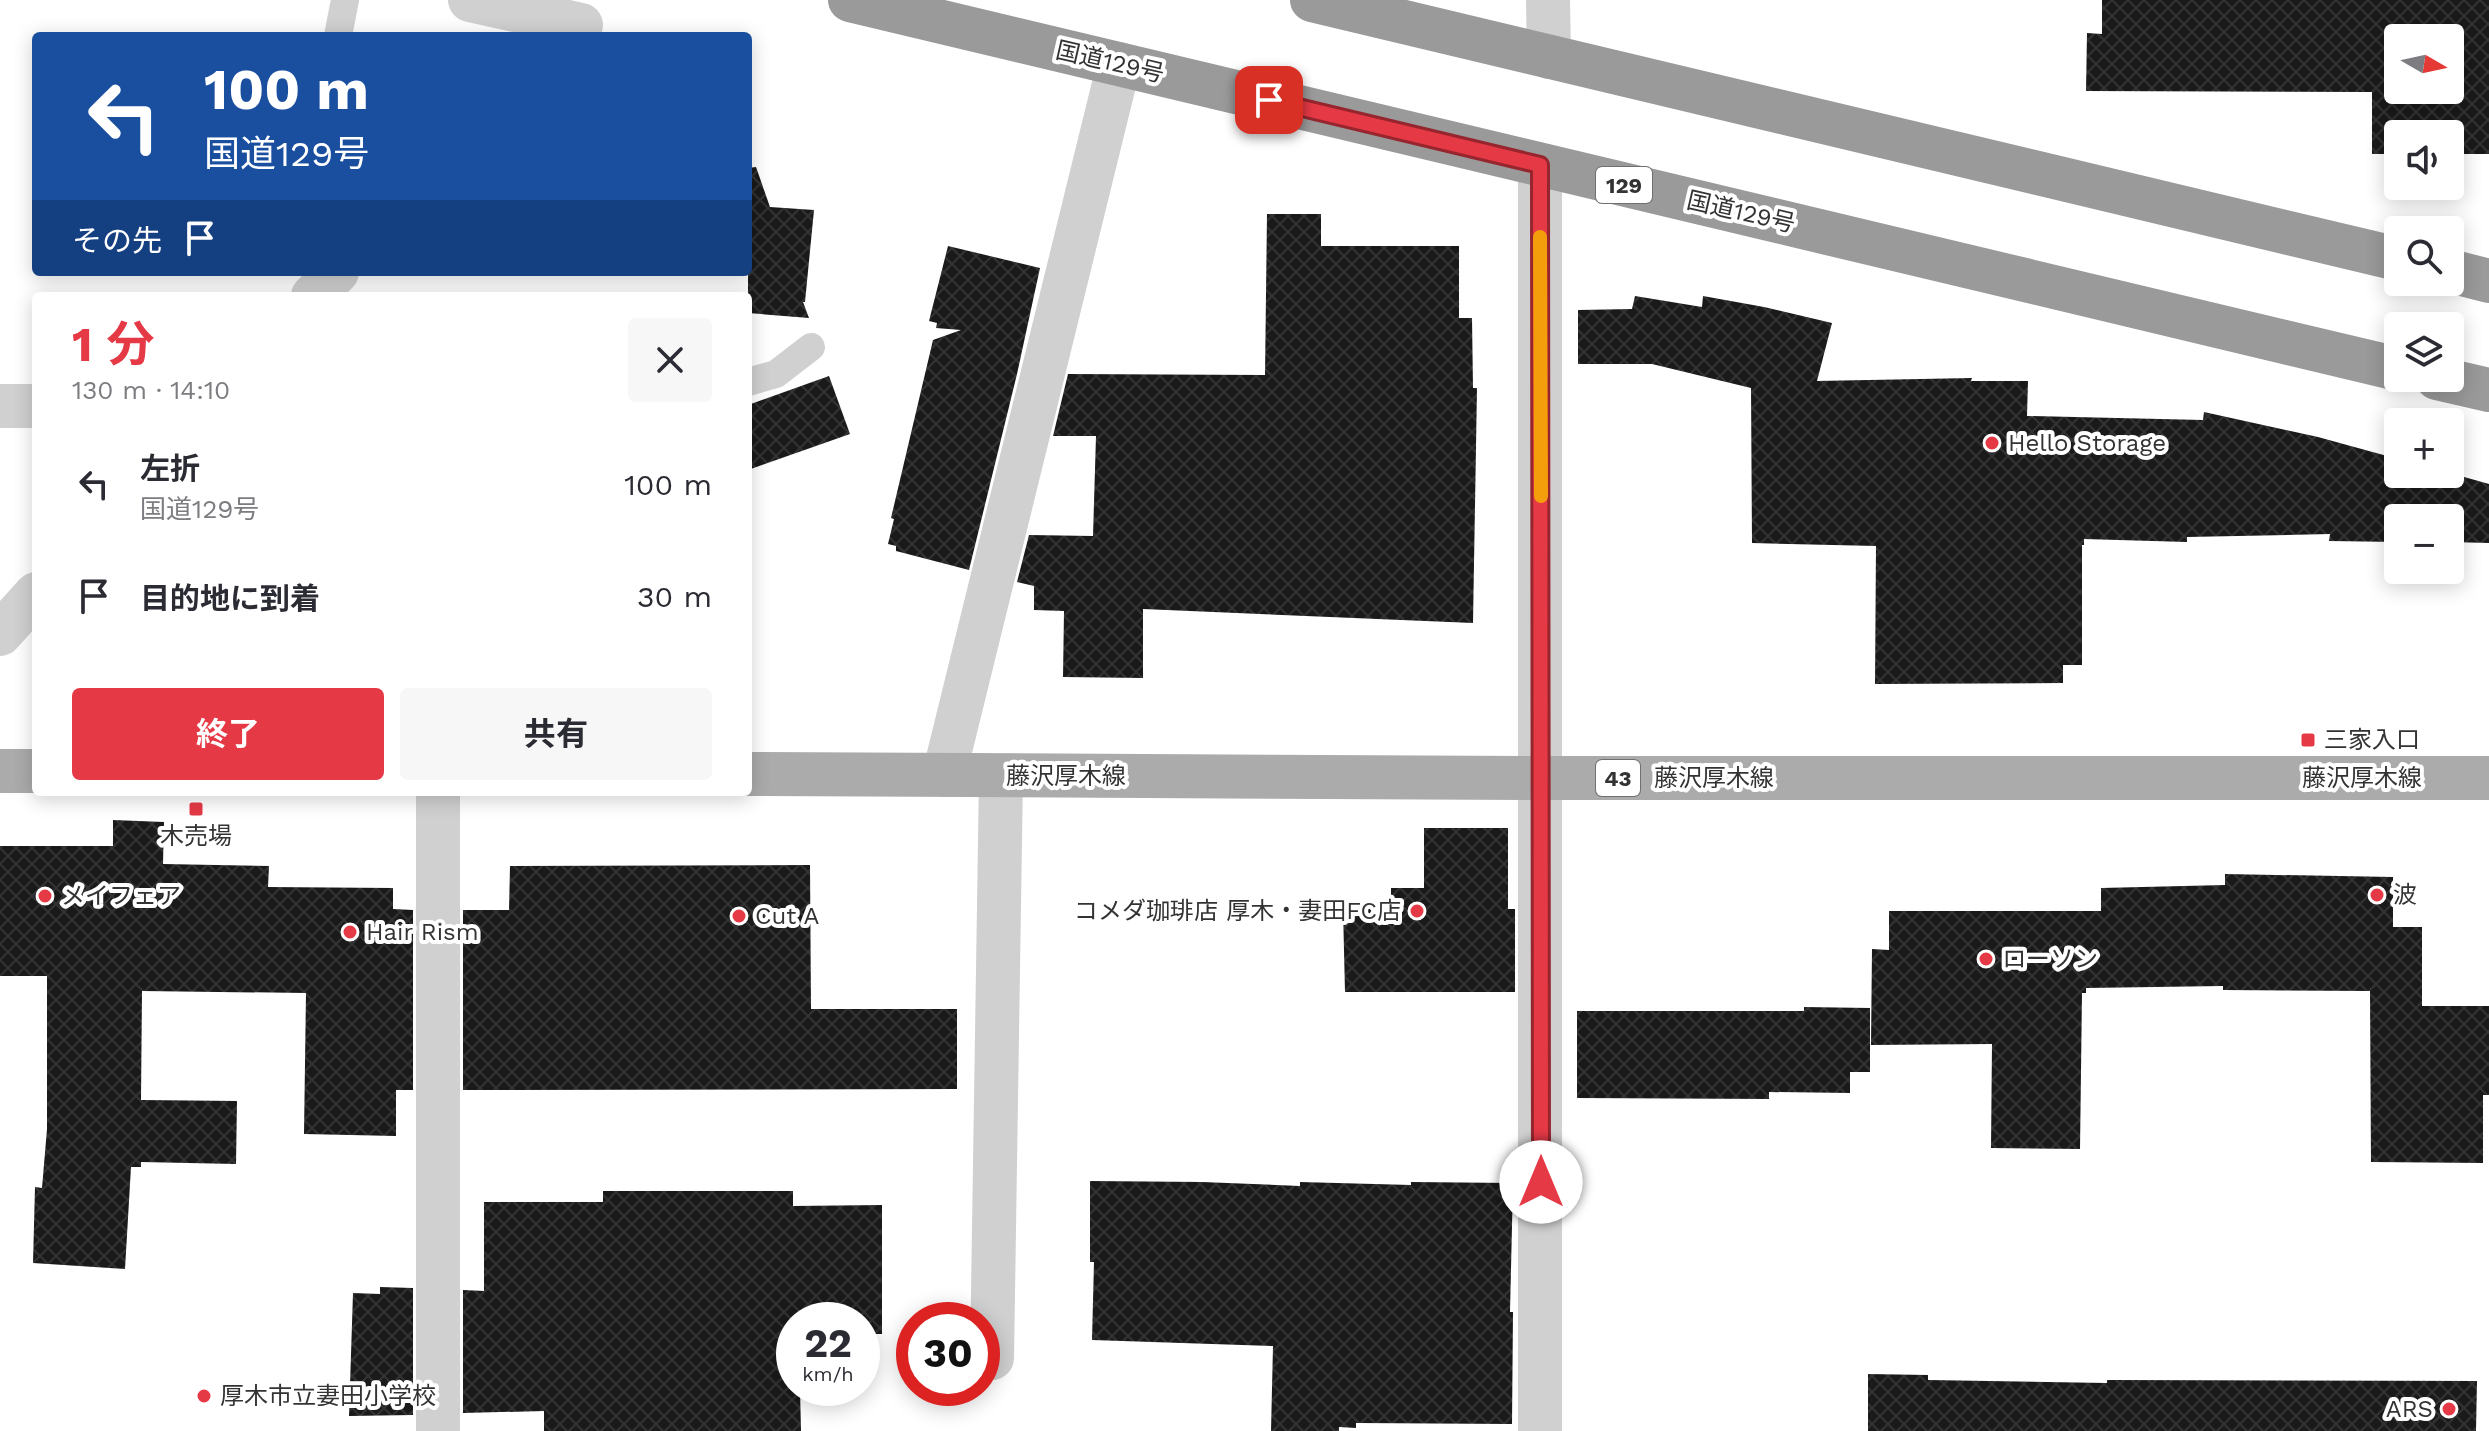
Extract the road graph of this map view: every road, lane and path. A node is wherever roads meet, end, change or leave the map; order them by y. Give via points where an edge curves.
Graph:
1 (345, 0) edge
2 (470, 0) edge
3 (850, 0) edge
4 (1312, 0) edge
5 (1548, 0) edge
6 (585, 20) edge
7 (339, 32) edge
8 (1549, 57) junction
9 (1119, 64) junction
10 (1540, 165) junction
11 (2384, 256) edge
12 (2464, 275) edge
13 (333, 276) edge
14 (2489, 281) edge
15 (316, 292) edge
16 (811, 347) dead end
17 (2384, 366) edge
18 (752, 381) edge
19 (2464, 384) edge
20 (2489, 390) edge
21 (0, 406) edge
22 (32, 406) edge
23 (32, 598) edge
24 (0, 634) edge
25 (0, 771) edge
26 (32, 771) edge
27 (752, 774) edge
28 (944, 775) junction
29 (1001, 776) junction
30 (1542, 778) junction
31 (2489, 778) edge
32 (438, 796) edge
33 (993, 1302) edge
34 (438, 1431) edge
35 (1540, 1431) edge

1 - 7 lane
2 - 6 street
3 - 9 highway, 国道129号 / 129
4 - 8 highway
5 - 8 street
8 - 11 highway
9 - 10 highway, 国道129号 / 129
9 - 28 street
10 - 17 highway, 国道129号 / 129
10 - 30 street
12 - 14 highway
13 - 15 street
16 - 18 lane via 776,374
19 - 20 highway
21 - 22 street
23 - 24 street
25 - 26 main road
27 - 28 main road, 藤沢厚木線 / 43
28 - 29 main road, 藤沢厚木線 / 43
29 - 30 main road, 藤沢厚木線 / 43
29 - 33 street
30 - 31 main road, 藤沢厚木線 / 43
30 - 35 street
32 - 34 street

